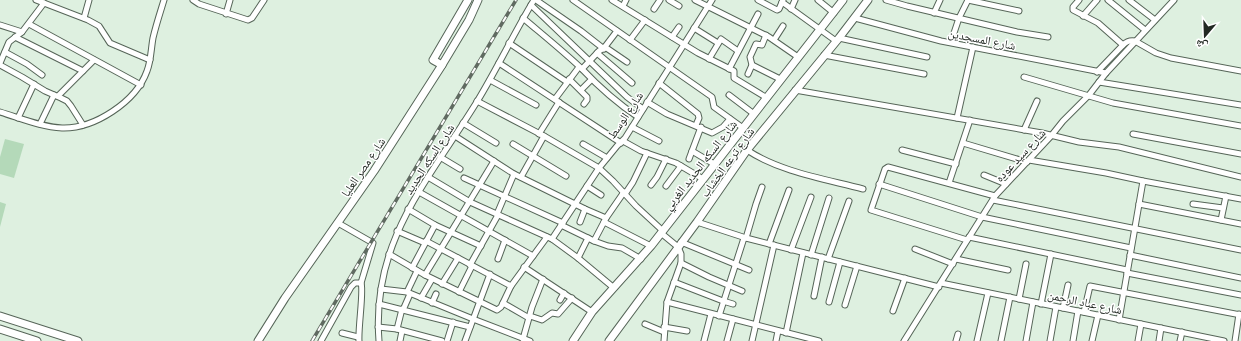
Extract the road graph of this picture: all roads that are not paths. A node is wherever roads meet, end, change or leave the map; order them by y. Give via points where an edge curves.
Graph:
1 (36, 0) edge
2 (90, 0) edge
3 (164, 0) edge
4 (193, 0) edge
5 (230, 0) edge
6 (264, 0) edge
7 (468, 0) edge
8 (478, 0) edge
9 (573, 0) edge
10 (612, 0) edge
11 (626, 0) edge
12 (669, 0) edge
13 (695, 0) edge
14 (712, 0) edge
15 (758, 0) edge
16 (795, 0) edge
17 (818, 0) edge
18 (843, 0) edge
19 (868, 0) edge
20 (886, 0) edge
21 (940, 0) edge
22 (968, 0) edge
23 (1079, 0) edge
24 (1097, 0) edge
25 (1108, 0) edge
26 (1129, 0) edge
27 (1174, 0) edge
28 (658, 1) edge
29 (783, 1) edge
30 (534, 2) edge
31 (44, 3) junction
32 (623, 6) junction
33 (679, 6) dead end
34 (708, 7) junction
35 (654, 9) dead end
36 (791, 9) junction
37 (1019, 11) dead end
38 (834, 12) junction
39 (934, 13) junction
40 (226, 14) junction
41 (758, 14) dead end
42 (1083, 16) junction
43 (84, 18) junction
44 (523, 18) junction
45 (855, 18) junction
46 (958, 18) junction
47 (645, 20) junction
48 (1155, 20) junction
49 (29, 24) junction
50 (0, 25) edge
51 (679, 26) dead end
52 (783, 26) dead end
53 (694, 28) junction
54 (750, 28) junction
55 (820, 30) junction
56 (1146, 30) junction
57 (617, 31) junction
58 (22, 32) junction
59 (766, 35) junction
60 (15, 36) junction
61 (672, 37) junction
62 (1048, 37) dead end
63 (630, 40) junction
64 (774, 40) junction
65 (837, 40) junction
66 (1135, 41) junction
67 (952, 42) junction
68 (509, 43) junction
69 (718, 43) junction
70 (684, 45) junction
71 (1123, 45) junction
72 (973, 47) junction
73 (604, 48) junction
74 (738, 51) junction
75 (5, 52) junction
76 (597, 53) junction
77 (824, 55) junction
78 (798, 57) junction
79 (928, 57) dead end
80 (709, 59) junction
81 (94, 60) junction
82 (150, 60) junction
83 (590, 60) junction
84 (627, 62) dead end
85 (499, 63) junction
86 (0, 64) edge
87 (442, 65) junction
88 (752, 65) junction
89 (580, 68) junction
90 (669, 68) junction
91 (729, 69) junction
92 (83, 71) junction
93 (1241, 71) edge
94 (1097, 72) junction
95 (748, 74) dead end
96 (924, 74) dead end
97 (1106, 74) junction
98 (42, 75) dead end
99 (1024, 77) dead end
100 (780, 79) junction
101 (490, 80) junction
102 (568, 80) junction
103 (592, 80) junction
104 (659, 82) junction
105 (1099, 82) junction
106 (632, 83) dead end
107 (34, 84) junction
108 (141, 85) junction
109 (581, 90) junction
110 (795, 90) junction
111 (56, 95) junction
112 (729, 95) dead end
113 (1089, 96) junction
114 (767, 98) junction
115 (557, 100) junction
116 (477, 101) junction
117 (1037, 101) dead end
118 (647, 102) junction
119 (584, 104) dead end
120 (536, 105) dead end
121 (1241, 105) edge
122 (643, 109) junction
123 (0, 112) edge
124 (754, 114) junction
125 (638, 117) junction
126 (18, 118) junction
127 (957, 118) junction
128 (730, 119) junction
129 (970, 120) junction
130 (463, 123) junction
131 (40, 124) junction
132 (83, 125) junction
133 (698, 126) junction
134 (1241, 126) edge
135 (632, 127) junction
136 (743, 128) junction
137 (1024, 130) junction
138 (1134, 134) dead end
139 (541, 135) junction
140 (455, 136) junction
141 (1051, 136) junction
142 (659, 141) dead end
143 (622, 142) junction
144 (496, 143) dead end
145 (963, 143) junction
146 (513, 144) dead end
147 (583, 144) dead end
148 (692, 150) junction
149 (747, 150) junction
150 (902, 150) dead end
151 (647, 153) junction
152 (1241, 154) edge
153 (532, 156) junction
154 (440, 157) junction
155 (607, 158) junction
156 (666, 159) junction
157 (689, 159) dead end
158 (1028, 161) junction
159 (494, 162) junction
160 (714, 164) junction
161 (956, 164) junction
162 (681, 166) junction
163 (599, 168) junction
164 (460, 169) dead end
165 (514, 174) junction
166 (984, 175) dead end
167 (566, 176) dead end
168 (428, 177) junction
169 (521, 177) junction
170 (1241, 177) edge
171 (464, 178) dead end
172 (703, 179) junction
173 (1143, 181) junction
174 (949, 183) junction
175 (879, 184) junction
176 (1006, 184) junction
177 (480, 185) junction
178 (651, 185) dead end
179 (587, 186) junction
180 (666, 186) dead end
181 (762, 187) dead end
182 (863, 189) dead end
183 (789, 190) dead end
184 (419, 192) junction
185 (625, 193) junction
186 (601, 195) dead end
187 (1226, 196) junction
188 (504, 197) junction
189 (811, 197) dead end
190 (830, 198) dead end
191 (994, 198) junction
192 (1241, 199) edge
193 (848, 201) dead end
194 (470, 202) junction
195 (1139, 204) junction
196 (1193, 204) dead end
197 (575, 205) junction
198 (1223, 208) junction
199 (408, 209) junction
200 (585, 209) junction
201 (498, 214) junction
202 (461, 216) junction
203 (982, 217) junction
204 (605, 220) junction
205 (1221, 220) junction
206 (580, 222) dead end
207 (697, 222) junction
208 (338, 223) junction
209 (562, 224) junction
210 (1241, 224) edge
211 (435, 225) junction
212 (1135, 228) junction
213 (397, 231) junction
214 (490, 231) junction
215 (452, 232) junction
216 (662, 232) junction
217 (550, 238) junction
218 (588, 238) junction
219 (745, 238) junction
220 (968, 239) junction
221 (505, 240) junction
222 (594, 241) junction
223 (426, 242) junction
224 (679, 244) junction
225 (772, 245) junction
226 (481, 246) junction
227 (651, 246) junction
228 (1131, 248) junction
229 (442, 249) junction
230 (915, 249) dead end
231 (791, 250) junction
232 (1241, 250) edge
233 (803, 252) junction
234 (389, 254) junction
235 (1051, 254) junction
236 (811, 255) junction
237 (1130, 255) junction
238 (533, 256) junction
239 (458, 258) junction
240 (578, 258) junction
241 (825, 258) junction
242 (498, 259) dead end
243 (640, 259) junction
244 (956, 259) junction
245 (840, 262) junction
246 (681, 263) junction
247 (953, 264) junction
248 (1026, 264) dead end
249 (471, 265) junction
250 (735, 265) junction
251 (857, 266) junction
252 (524, 267) junction
253 (415, 270) junction
254 (748, 270) dead end
255 (1008, 270) dead end
256 (1127, 271) junction
257 (490, 274) junction
258 (425, 275) junction
259 (905, 278) junction
260 (1241, 278) edge
261 (432, 279) junction
262 (543, 279) junction
263 (674, 282) junction
264 (361, 283) junction
265 (442, 284) junction
266 (940, 285) junction
267 (1068, 285) dead end
268 (511, 286) junction
269 (728, 286) junction
270 (614, 288) junction
271 (381, 289) junction
272 (570, 290) dead end
273 (742, 291) dead end
274 (459, 292) junction
275 (1124, 292) junction
276 (408, 293) junction
277 (988, 293) junction
278 (436, 294) dead end
279 (565, 294) junction
280 (1241, 295) edge
281 (814, 296) dead end
282 (1010, 297) junction
283 (421, 298) junction
284 (572, 298) junction
285 (1019, 299) junction
286 (560, 300) dead end
287 (723, 301) junction
288 (479, 302) junction
289 (667, 302) junction
290 (829, 302) dead end
291 (1033, 302) junction
292 (432, 303) junction
293 (503, 303) junction
294 (379, 304) junction
295 (733, 304) dead end
296 (1041, 304) junction
297 (845, 305) dead end
298 (1056, 307) junction
299 (1063, 308) junction
300 (402, 310) junction
301 (893, 310) dead end
302 (1078, 311) junction
303 (592, 312) junction
304 (1084, 312) junction
305 (712, 314) junction
306 (1098, 315) junction
307 (1240, 315) edge
308 (719, 316) junction
309 (0, 317) edge
310 (530, 317) junction
311 (733, 319) junction
312 (472, 320) junction
313 (1119, 320) junction
314 (453, 322) junction
315 (645, 324) dead end
316 (1141, 324) junction
317 (756, 325) junction
318 (378, 327) junction
319 (470, 327) junction
320 (1161, 328) junction
321 (0, 329) edge
322 (664, 329) junction
323 (400, 330) junction
324 (687, 331) dead end
325 (778, 331) junction
326 (1182, 332) junction
327 (342, 333) dead end
328 (786, 333) junction
329 (958, 334) dead end
330 (1194, 335) junction
331 (359, 339) edge
332 (520, 339) edge
333 (802, 339) edge
334 (467, 340) edge
335 (1213, 340) edge
336 (37, 341) edge
337 (78, 341) edge
338 (258, 341) edge
339 (321, 341) edge
340 (379, 341) edge
341 (400, 341) edge
342 (442, 341) edge
343 (447, 341) edge
344 (530, 341) edge
345 (573, 341) edge
346 (609, 341) edge
347 (664, 341) edge
348 (704, 341) edge
349 (727, 341) edge
350 (752, 341) edge
351 (776, 341) edge
352 (820, 341) edge
353 (904, 341) edge
354 (956, 341) edge
355 (977, 341) edge
356 (1001, 341) edge
357 (1026, 341) edge
358 (1050, 341) edge
359 (1073, 341) edge
360 (1092, 341) edge
361 (1138, 341) edge
362 (1159, 341) edge
363 (1180, 341) edge
364 (1192, 341) edge
365 (1224, 341) edge
366 (1235, 341) edge

1 - 31 street
2 - 43 street
3 - 82 street via 153,37
4 - 40 street
5 - 40 street
6 - 40 street via 250,20
7 - 87 street via 433,60
8 - 87 street, شارع مصر العليا via 471,17
9 - 57 street
10 - 32 street
11 - 32 street
12 - 33 street
13 - 34 street
14 - 34 street, شارع الوسط
15 - 29 street via 776,10
16 - 36 street
17 - 38 street
18 - 38 street, شارع السكه الحديد الغربي
19 - 45 street, شارع ترعه الخشاب
20 - 39 street
21 - 39 street
22 - 37 street
22 - 46 street
23 - 42 street via 1073,9
24 - 42 street
25 - 56 street
26 - 48 street
27 - 48 street, شارع سيد عوده
28 - 35 street
29 - 36 street
30 - 44 street, شارع السكه الحديد
30 - 73 street
30 - 83 street
31 - 43 street
31 - 49 street
32 - 47 street
34 - 53 street, شارع الوسط
34 - 54 street
36 - 55 street
38 - 55 street, شارع السكه الحديد الغربي
39 - 46 street
41 - 54 street
42 - 71 street via 1100,24
43 - 82 street via 99,26 110,43
44 - 68 street, شارع السكه الحديد
44 - 89 street
45 - 65 street, شارع ترعه الخشاب
45 - 67 street, شارع المسجدين
46 - 62 street
46 - 67 street
47 - 61 street
47 - 63 street
48 - 56 street, شارع سيد عوده
49 - 58 street
49 - 81 street
50 - 58 street
51 - 61 street
52 - 64 street
53 - 69 street
53 - 70 street, شارع الوسط
54 - 59 street
54 - 74 street
55 - 65 street
55 - 78 street, شارع السكه الحديد الغربي
56 - 66 street, شارع سيد عوده
57 - 63 street
57 - 73 street
58 - 60 street
59 - 64 street
59 - 88 street via 762,45 756,44 750,58
60 - 75 street
60 - 92 street
61 - 70 street
63 - 90 street
64 - 78 street
65 - 77 street, شارع ترعه الخشاب
65 - 79 street
66 - 71 street
66 - 93 street via 1171,58
66 - 97 street, شارع سيد عوده
67 - 72 street, شارع المسجدين
68 - 85 street, شارع السكه الحديد
68 - 102 street
69 - 74 street via 722,40
69 - 80 street
70 - 80 street
70 - 90 street, شارع الوسط
71 - 94 street
72 - 94 street, شارع المسجدين
72 - 127 street
73 - 76 street
73 - 84 street
74 - 91 street
75 - 86 street
75 - 98 street
76 - 83 street
76 - 106 street
77 - 96 street
77 - 110 street, شارع ترعه الخشاب
78 - 100 street, شارع السكه الحديد الغربي
80 - 91 street
81 - 92 street
81 - 108 street
82 - 108 street
83 - 89 street
83 - 122 street via 627,97
85 - 101 street, شارع السكه الحديد
85 - 115 street
86 - 107 street
87 - 208 street, شارع مصر العليا
88 - 95 street
88 - 100 street
89 - 102 street
89 - 103 street
90 - 104 street, شارع الوسط
90 - 128 street via 712,97 714,107
91 - 114 street via 735,72 734,78
92 - 111 street
94 - 97 street, شارع المسجدين
97 - 105 street, شارع سيد عوده
99 - 113 street
100 - 114 street, شارع السكه الحديد الغربي
101 - 116 street, شارع السكه الحديد
101 - 120 street
102 - 109 street
102 - 115 street
103 - 109 street
103 - 125 street
104 - 118 street, شارع الوسط
104 - 133 street via 698,114
105 - 113 street, شارع سيد عوده
105 - 121 street
107 - 111 street
107 - 126 street
108 - 132 street via 116,109
109 - 119 street via 588,98
110 - 127 street
110 - 149 street, شارع ترعه الخشاب
111 - 131 street
111 - 132 street via 71,106
112 - 124 street
113 - 134 street via 1113,103
113 - 141 street, شارع سيد عوده
114 - 124 street, شارع السكه الحديد الغربي
115 - 139 street
115 - 143 street
116 - 130 street, شارع السكه الحديد
116 - 139 street
117 - 137 street
118 - 122 street, شارع الوسط
118 - 133 street via 667,114
122 - 125 street, شارع الوسط
123 - 126 street
124 - 136 street, شارع السكه الحديد الغربي
125 - 135 street, شارع الوسط
126 - 131 street
127 - 129 street
128 - 133 street via 713,133
128 - 136 street
129 - 137 street
129 - 145 street
130 - 140 street, شارع السكه الحديد
130 - 144 street
131 - 132 street via 62,128
133 - 148 street
135 - 142 street
135 - 143 street, شارع الوسط
136 - 160 street, شارع السكه الحديد الغربي
137 - 141 street
138 - 152 street
139 - 153 street
139 - 163 street
140 - 154 street, شارع السكه الحديد
140 - 159 street
141 - 158 street, شارع سيد عوده
141 - 170 street via 1119,147
143 - 151 street
143 - 155 street, شارع الوسط
145 - 158 street
145 - 161 street
146 - 153 street
147 - 155 street
148 - 157 street
148 - 160 street
149 - 182 street via 779,166
149 - 207 street, شارع ترعه الخشاب
150 - 161 street
151 - 156 street
151 - 185 street
153 - 167 street
153 - 169 street
154 - 164 street
154 - 168 street, شارع السكه الحديد
155 - 163 street, شارع الوسط
156 - 162 street
156 - 178 street
158 - 173 street
158 - 176 street, شارع سيد عوده
159 - 165 street
159 - 177 street
160 - 172 street, شارع السكه الحديد الغربي
161 - 174 street
162 - 172 street
162 - 180 street
163 - 179 street, شارع الوسط
163 - 185 street
165 - 169 street
165 - 188 street
166 - 176 street
168 - 184 street, شارع السكه الحديد
168 - 194 street
169 - 197 street
171 - 177 street
172 - 216 street, شارع السكه الحديد الغربي
173 - 187 street
173 - 195 street
174 - 175 street via 887,167
174 - 191 street
175 - 203 street
175 - 220 street via 872,210
176 - 191 street, شارع سيد عوده
177 - 188 street
177 - 194 street
179 - 186 street
179 - 197 street, شارع الوسط
181 - 219 street
183 - 225 street
184 - 199 street, شارع السكه الحديد
184 - 202 street
185 - 204 street
185 - 216 street
187 - 192 street
187 - 198 street
188 - 201 street
188 - 209 street
189 - 231 street
190 - 236 street
191 - 203 street, شارع سيد عوده
191 - 212 street
193 - 241 street
194 - 201 street
194 - 202 street
195 - 205 street
195 - 212 street
196 - 198 street
197 - 200 street
197 - 209 street, شارع الوسط
198 - 205 street
199 - 211 street
199 - 213 street, شارع السكه الحديد
200 - 204 street
200 - 206 street
201 - 214 street
201 - 217 street
202 - 214 street
202 - 215 street
203 - 220 street, شارع سيد عوده
203 - 228 street
204 - 222 street
204 - 227 street
205 - 210 street
207 - 219 street, شارع عباد الرحمن
207 - 224 street, شارع ترعه الخشاب
208 - 264 street via 372,242
208 - 338 street, شارع مصر العليا
209 - 217 street, شارع الوسط
209 - 218 street
211 - 215 street
211 - 223 street
212 - 228 street
212 - 232 street
213 - 223 street
213 - 234 street, شارع السكه الحديد
214 - 221 street
214 - 226 street
215 - 226 street
215 - 229 street
216 - 224 street
216 - 227 street, شارع السكه الحديد الغربي
217 - 238 street, شارع الوسط
217 - 240 street
218 - 222 street
218 - 240 street
219 - 225 street, شارع عباد الرحمن
219 - 250 street
220 - 235 street
220 - 244 street, شارع سيد عوده
221 - 238 street
221 - 242 street
222 - 243 street via 622,248
223 - 229 street
223 - 253 street
224 - 246 street
224 - 250 street
224 - 346 street, شارع ترعه الخشاب
225 - 231 street, شارع عباد الرحمن
225 - 317 street
226 - 249 street
227 - 243 street, شارع السكه الحديد الغربي
228 - 237 street
229 - 239 street
229 - 258 street
230 - 247 street
231 - 233 street, شارع عباد الرحمن
233 - 236 street, شارع عباد الرحمن
233 - 328 street
234 - 253 street
234 - 271 street, شارع السكه الحديد
235 - 256 street
235 - 296 street
236 - 241 street, شارع عباد الرحمن
237 - 256 street
237 - 260 street
238 - 252 street, شارع الوسط
239 - 249 street
239 - 265 street
240 - 270 street
241 - 245 street, شارع عباد الرحمن
241 - 281 street
243 - 270 street, شارع السكه الحديد الغربي
244 - 247 street, شارع سيد عوده
244 - 255 street
245 - 251 street, شارع عباد الرحمن
245 - 290 street
246 - 263 street
246 - 269 street
247 - 266 street, شارع سيد عوده
248 - 285 street
249 - 257 street
249 - 274 street
250 - 254 street
250 - 269 street
251 - 259 street, شارع عباد الرحمن
251 - 297 street
252 - 262 street
252 - 268 street, شارع الوسط
253 - 258 street
253 - 276 street
256 - 275 street
256 - 280 street
257 - 268 street
257 - 288 street
258 - 261 street
259 - 266 street, شارع عباد الرحمن
259 - 301 street
261 - 265 street
261 - 283 street
262 - 279 street
262 - 310 street
263 - 287 street
263 - 289 street
264 - 331 street
264 - 339 street via 355,283 351,287
265 - 274 street
266 - 277 street, شارع عباد الرحمن
266 - 353 street, شارع سيد عوده
267 - 299 street
268 - 293 street, شارع الوسط
269 - 273 street
269 - 287 street
270 - 303 street, شارع السكه الحديد الغربي
271 - 276 street
271 - 294 street, شارع السكه الحديد
272 - 279 street
274 - 288 street
275 - 304 street via 1090,286
275 - 307 street
275 - 313 street
276 - 283 street
276 - 300 street
277 - 282 street, شارع عباد الرحمن
277 - 355 street
278 - 292 street
279 - 284 street
279 - 286 street
282 - 285 street, شارع عباد الرحمن
282 - 356 street
283 - 292 street
284 - 303 street
284 - 310 street via 558,314 552,313 542,320
285 - 291 street, شارع عباد الرحمن
287 - 295 street
287 - 308 street
288 - 293 street, شارع الوسط via 497,310
288 - 312 street
289 - 305 street
289 - 322 street
291 - 296 street, شارع عباد الرحمن
291 - 357 street
292 - 312 street
293 - 310 street
294 - 300 street
294 - 318 street, شارع السكه الحديد
296 - 298 street, شارع عباد الرحمن
298 - 299 street, شارع عباد الرحمن
298 - 358 street
299 - 302 street, شارع عباد الرحمن
300 - 314 street
300 - 323 street
302 - 304 street, شارع عباد الرحمن
302 - 359 street
303 - 345 street, شارع السكه الحديد الغربي
304 - 306 street, شارع عباد الرحمن
305 - 308 street
305 - 348 street
306 - 313 street, شارع عباد الرحمن
306 - 360 street
307 - 366 street
308 - 311 street
309 - 337 street
310 - 332 street
311 - 317 street
311 - 349 street
312 - 319 street
312 - 332 street
313 - 316 street, شارع عباد الرحمن
314 - 319 street
314 - 343 street
315 - 322 street
316 - 320 street, شارع عباد الرحمن
316 - 361 street
317 - 325 street
317 - 350 street
318 - 323 street
318 - 340 street, شارع السكه الحديد
319 - 334 street
320 - 326 street, شارع عباد الرحمن
320 - 362 street
321 - 336 street
322 - 324 street
322 - 347 street
323 - 341 street
323 - 342 street
325 - 328 street
325 - 351 street
326 - 330 street, شارع عباد الرحمن
326 - 363 street
327 - 331 street
328 - 333 street
329 - 354 street
330 - 335 street, شارع عباد الرحمن
330 - 364 street
332 - 344 street
333 - 352 street
335 - 365 street, شارع عباد الرحمن

